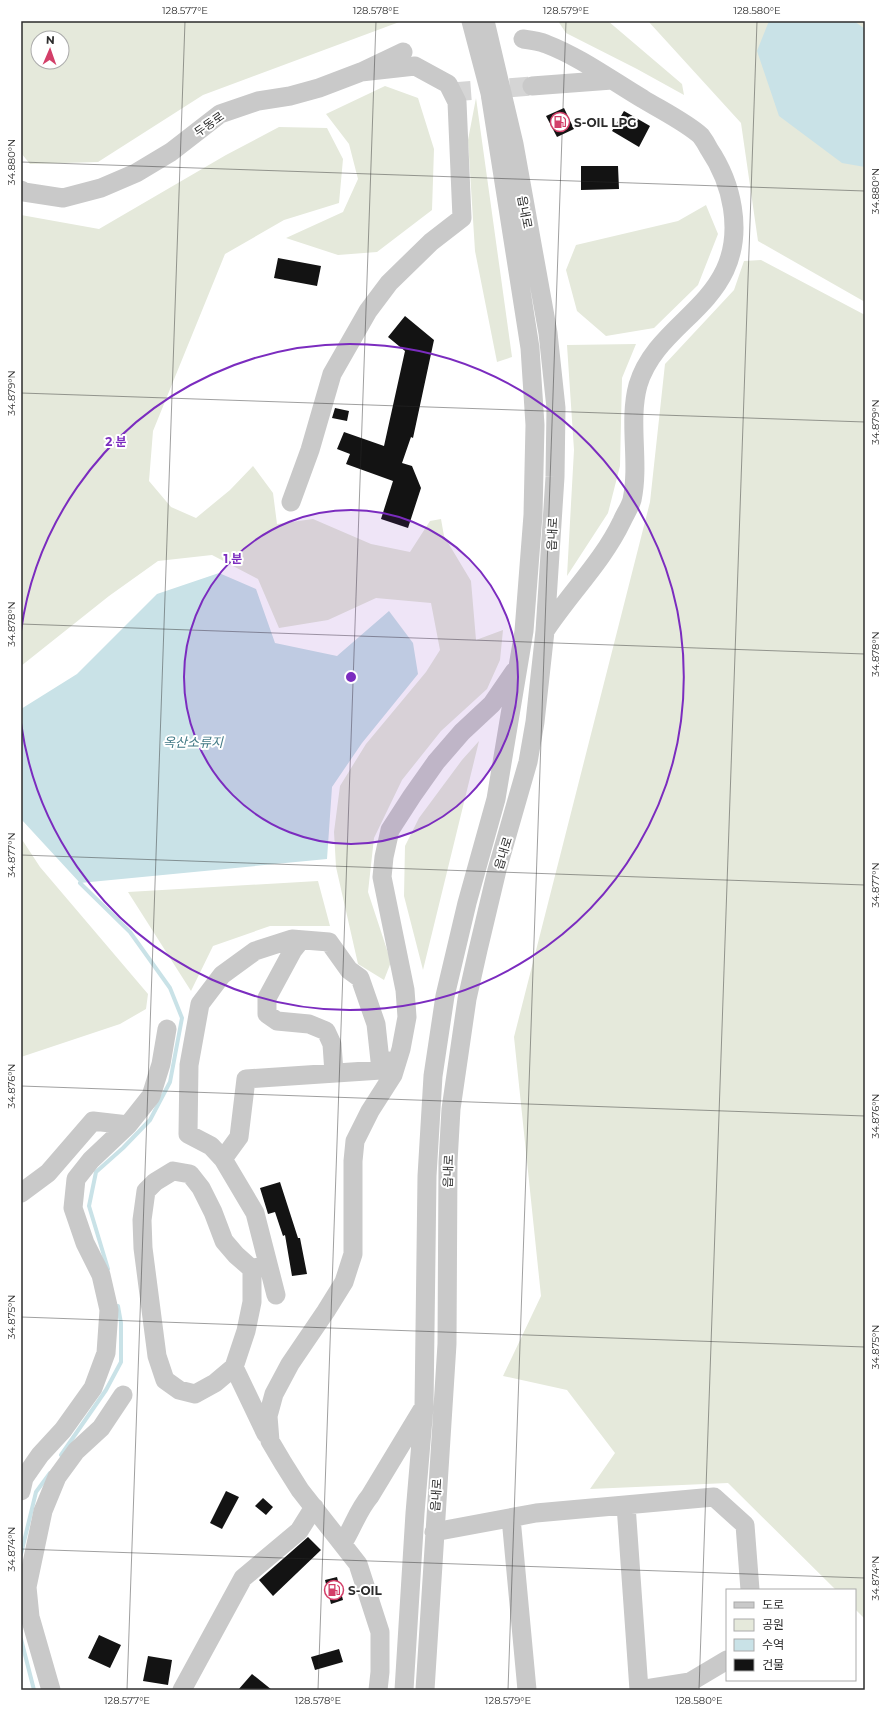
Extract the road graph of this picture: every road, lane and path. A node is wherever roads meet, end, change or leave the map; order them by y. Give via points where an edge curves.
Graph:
1 (471, 21) edge
2 (485, 21) edge
3 (523, 39) dead end
4 (403, 52) dead end
5 (361, 72) junction
6 (612, 80) junction
7 (532, 86) tunnel mouth
8 (21, 190) edge
9 (291, 502) dead end
10 (548, 595) junction
11 (570, 596) junction
12 (545, 631) junction
13 (518, 666) junction
14 (492, 704) junction
15 (510, 714) junction
16 (301, 940) junction
17 (167, 1029) dead end
18 (401, 1048) junction
19 (381, 1070) junction
20 (334, 1074) junction
21 (128, 1125) junction
22 (223, 1159) junction
23 (21, 1193) edge
24 (260, 1266) junction
25 (276, 1295) dead end
26 (234, 1367) junction
27 (123, 1394) dead end
28 (424, 1407) junction
29 (270, 1441) junction
30 (21, 1491) edge
31 (626, 1505) junction
32 (314, 1507) junction
33 (511, 1518) junction
34 (434, 1532) junction
35 (342, 1543) junction
36 (750, 1589) edge
37 (380, 1632) junction
38 (726, 1661) edge
39 (51, 1690) edge
40 (182, 1690) edge
41 (378, 1690) edge
42 (397, 1690) edge
43 (404, 1690) edge
44 (425, 1690) edge
45 (527, 1690) edge
46 (639, 1690) edge

1 - 13 street, 읍내로 via 490,93 530,348 535,425 533,515 524,631
2 - 10 street, 읍내로 via 514,144 548,333 556,408
3 - 6 street via 545,44
4 - 5 street, 두동로
5 - 8 street, 두동로 via 319,88 258,101 220,114 170,152 136,173 101,188 63,198
5 - 9 street via 415,66 448,84 457,102 462,218 431,242 389,283 368,311 332,374 310,450
6 - 7 street
6 - 11 street via 701,137 716,159 728,184 733,212 733,241 726,268 717,286 660,344 639,384 635,408 632,501 613,540
10 - 11 street
10 - 12 street, 읍내로
11 - 12 street
12 - 34 street, 읍내로 via 528,762 498,870 467,999 451,1109 448,1162 447,1344
13 - 14 street
13 - 15 street, 읍내로
14 - 15 street via 503,707
14 - 18 street via 462,732 436,762 390,830 382,877 405,990 407,1017
15 - 28 street, 읍내로 via 496,800 467,903 445,996 433,1076 427,1176
16 - 19 street via 329,942 349,970 360,978 376,1024
16 - 20 street via 267,998 267,1014 277,1021 309,1024 326,1031 332,1044
16 - 22 street via 292,939 255,951 222,975 200,1004 189,1065 188,1134 211,1146
17 - 21 street via 161,1064 151,1096
18 - 19 street
18 - 29 street via 393,1075 355,1141 353,1254 344,1282 290,1364 274,1394 268,1416
19 - 20 street
20 - 22 street via 246,1079 239,1137
21 - 23 street via 93,1121 48,1173
21 - 30 street via 91,1160 76,1179 73,1208 85,1243 101,1275 109,1310 106,1353 93,1388 63,1430 40,1455 24,1478
22 - 24 street via 255,1213
24 - 25 street
24 - 26 street via 246,1331
24 - 26 street via 236,1255 224,1241 201,1188 190,1174 173,1171 155,1182 146,1192 142,1220 143,1248 156,1356 165,1380 180,1390 195,1394 215,1383
26 - 29 street
27 - 39 street via 101,1428 76,1451 57,1477 43,1511 27,1587 30,1617
28 - 35 street via 361,1507
28 - 43 street, 읍내로
29 - 32 street via 300,1490
31 - 33 street via 536,1513
31 - 36 street via 714,1497 745,1525
31 - 46 street
32 - 35 street
32 - 40 street via 299,1531 243,1578
33 - 34 street
33 - 45 street
34 - 44 street, 읍내로
35 - 37 street via 358,1564
37 - 41 street
37 - 42 street
38 - 46 street via 690,1682

